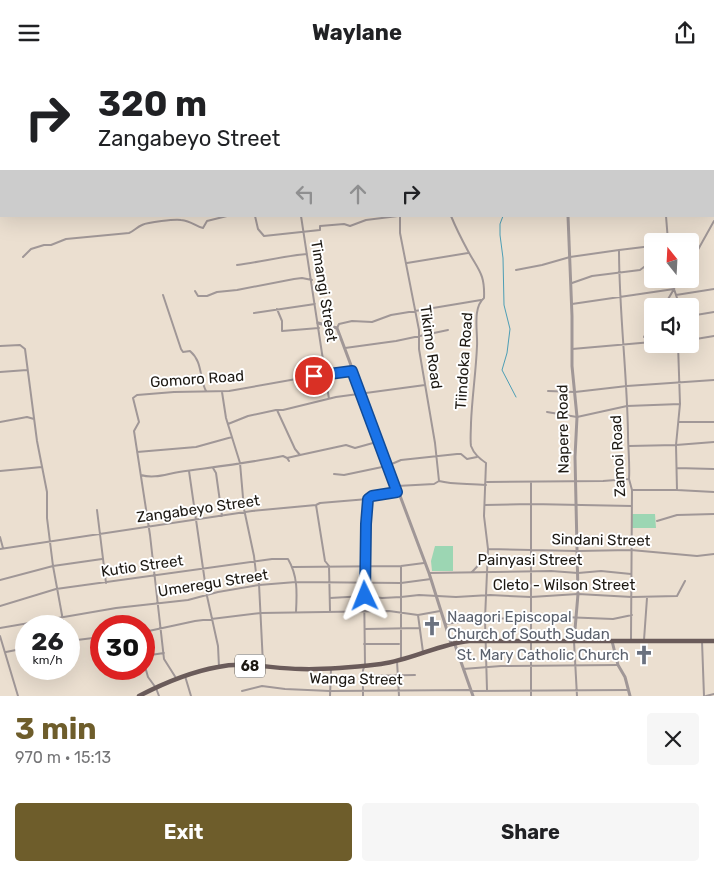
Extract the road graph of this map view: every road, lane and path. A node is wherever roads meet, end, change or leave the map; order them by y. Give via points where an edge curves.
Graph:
1 (208, 217) edge
2 (223, 217) edge
3 (254, 217) edge
4 (301, 217) edge
5 (392, 217) edge
6 (399, 217) edge
7 (451, 217) edge
8 (568, 217) edge
9 (666, 217) edge
10 (214, 219) junction
11 (714, 221) edge
12 (304, 231) junction
13 (667, 233) edge
14 (644, 247) edge
15 (699, 248) edge
16 (619, 250) junction
17 (469, 253) junction
18 (307, 254) junction
19 (23, 257) dead end
20 (570, 257) junction
21 (407, 263) junction
22 (237, 265) dead end
23 (644, 267) edge
24 (516, 269) dead end
25 (619, 272) junction
26 (312, 280) junction
27 (571, 283) junction
28 (674, 289) junction
29 (714, 289) edge
30 (195, 291) dead end
31 (163, 295) dead end
32 (676, 295) junction
33 (619, 298) junction
34 (669, 298) edge
35 (677, 298) edge
36 (481, 300) junction
37 (315, 303) junction
38 (571, 305) junction
39 (277, 309) junction
40 (415, 312) junction
41 (714, 312) edge
42 (254, 313) dead end
43 (699, 314) edge
44 (318, 323) junction
45 (319, 328) junction
46 (337, 328) junction
47 (448, 330) dead end
48 (714, 336) edge
49 (419, 337) junction
50 (699, 338) edge
51 (644, 343) edge
52 (622, 345) junction
53 (0, 346) edge
54 (345, 348) junction
55 (572, 349) junction
56 (678, 353) edge
57 (27, 370) junction
58 (352, 371) junction
59 (0, 372) edge
60 (326, 375) junction
61 (714, 380) edge
62 (680, 383) junction
63 (425, 385) junction
64 (626, 386) junction
65 (206, 391) junction
66 (548, 391) dead end
67 (222, 392) junction
68 (575, 392) junction
69 (361, 395) junction
70 (330, 399) junction
71 (680, 404) junction
72 (627, 406) junction
73 (277, 410) junction
74 (547, 412) dead end
75 (576, 417) junction
76 (34, 419) junction
77 (0, 422) edge
78 (679, 422) junction
79 (714, 422) edge
80 (228, 424) junction
81 (233, 437) junction
82 (378, 439) junction
83 (714, 442) edge
84 (373, 443) junction
85 (380, 444) junction
86 (676, 445) junction
87 (629, 446) junction
88 (137, 452) junction
89 (300, 455) junction
90 (437, 457) junction
91 (478, 457) junction
92 (240, 463) junction
93 (387, 466) junction
94 (42, 467) junction
95 (213, 467) junction
96 (677, 468) junction
97 (714, 469) edge
98 (0, 471) edge
99 (189, 471) junction
100 (141, 475) junction
101 (334, 475) dead end
102 (629, 479) junction
103 (438, 481) junction
104 (576, 481) junction
105 (531, 482) junction
106 (486, 484) junction
107 (395, 486) junction
108 (632, 490) junction
109 (677, 490) junction
110 (397, 492) junction
111 (714, 492) edge
112 (368, 499) junction
113 (531, 504) junction
114 (316, 505) junction
115 (485, 505) junction
116 (576, 505) junction
117 (632, 506) junction
118 (97, 510) dead end
119 (245, 512) junction
120 (714, 514) edge
121 (222, 516) junction
122 (195, 520) junction
123 (657, 521) dead end
124 (149, 527) junction
125 (101, 533) junction
126 (0, 537) edge
127 (50, 541) junction
128 (1, 548) edge
129 (488, 549) junction
130 (530, 549) junction
131 (631, 550) junction
132 (577, 551) junction
133 (714, 553) edge
134 (488, 555) junction
135 (102, 559) junction
136 (255, 562) junction
137 (424, 563) junction
138 (53, 566) junction
139 (329, 566) junction
140 (401, 566) junction
141 (293, 567) junction
142 (365, 567) junction
143 (203, 569) junction
144 (472, 572) junction
145 (487, 572) junction
146 (531, 572) junction
147 (429, 573) junction
148 (578, 573) junction
149 (631, 574) junction
150 (155, 576) junction
151 (430, 579) junction
152 (0, 581) edge
153 (685, 581) dead end
154 (296, 582) junction
155 (364, 582) junction
156 (400, 582) junction
157 (106, 583) junction
158 (330, 583) junction
159 (259, 585) junction
160 (56, 589) junction
161 (578, 594) junction
162 (207, 595) junction
163 (435, 595) junction
164 (365, 596) junction
165 (486, 596) junction
166 (401, 597) junction
167 (531, 597) junction
168 (632, 597) junction
169 (647, 597) junction
170 (330, 598) junction
171 (158, 603) junction
172 (0, 606) edge
173 (330, 611) junction
174 (440, 611) junction
175 (296, 612) junction
176 (365, 612) junction
177 (400, 612) junction
178 (261, 613) junction
179 (63, 615) edge
180 (70, 615) edge
181 (418, 615) junction
182 (632, 615) junction
183 (531, 618) junction
184 (576, 618) junction
185 (211, 619) junction
186 (485, 619) junction
187 (15, 625) edge
188 (445, 625) junction
189 (400, 627) junction
190 (0, 628) edge
191 (420, 628) junction
192 (162, 629) junction
193 (364, 629) junction
194 (155, 630) edge
195 (0, 635) edge
196 (631, 640) junction
197 (644, 640) junction
198 (486, 641) junction
199 (574, 641) junction
200 (612, 641) junction
201 (702, 641) junction
202 (714, 641) edge
203 (531, 642) junction
204 (453, 643) junction
205 (400, 644) junction
206 (364, 645) junction
207 (15, 650) edge
208 (6, 652) junction
209 (164, 653) junction
210 (423, 653) junction
211 (155, 654) edge
212 (399, 661) junction
213 (263, 665) junction
214 (365, 665) junction
215 (618, 665) junction
216 (576, 666) junction
217 (219, 667) junction
218 (531, 667) junction
219 (487, 668) junction
220 (331, 669) junction
221 (463, 669) junction
222 (398, 675) junction
223 (415, 675) dead end
224 (185, 676) junction
225 (363, 676) junction
226 (176, 678) junction
227 (150, 680) edge
228 (156, 688) junction
229 (363, 690) junction
230 (487, 690) junction
231 (577, 690) junction
232 (627, 690) junction
233 (242, 691) dead end
234 (330, 691) junction
235 (399, 691) junction
236 (471, 691) junction
237 (531, 692) junction
238 (714, 694) edge
239 (18, 696) edge
240 (139, 696) edge
241 (159, 696) edge
242 (191, 696) edge
243 (330, 696) edge
244 (363, 696) edge
245 (399, 696) edge
246 (473, 696) edge
247 (531, 696) edge
248 (577, 696) edge
249 (630, 696) edge
250 (705, 696) edge

1 - 10 street
2 - 10 street
3 - 12 street via 264,235
4 - 12 street, Timangi Street
5 - 12 street via 350,226 323,225 320,230
6 - 21 street, Tikimo Road
7 - 17 street, Tiindoka Road
8 - 20 street, Napere Road
9 - 13 street
10 - 19 street via 205,222 203,228 178,219 143,224 129,233 66,239 31,249
11 - 15 street
12 - 18 street, Timangi Street
14 - 16 street
16 - 20 street
16 - 25 street, Zamoi Road
17 - 21 street
17 - 36 street, Tiindoka Road via 483,275 484,299
18 - 22 street
18 - 26 street, Timangi Street
20 - 24 street
20 - 27 street, Napere Road
21 - 40 street, Tikimo Road
23 - 25 street
25 - 27 street
25 - 33 street, Zamoi Road
26 - 30 street via 294,279 207,296 198,296
26 - 37 street, Timangi Street
27 - 38 street, Napere Road
28 - 32 street
28 - 33 street
28 - 34 street
29 - 32 street
31 - 65 street via 181,349 194,354
32 - 35 street
33 - 38 street
33 - 52 street, Zamoi Road
36 - 40 street
36 - 91 street, Tiindoka Road via 471,441
37 - 39 street
37 - 44 street, Timangi Street
38 - 55 street, Napere Road
39 - 42 street
39 - 45 street via 282,331
40 - 46 street via 391,315 372,322 352,321 339,324
40 - 49 street, Tikimo Road
41 - 43 street
44 - 45 street, Timangi Street
44 - 46 street
45 - 60 street, Timangi Street
46 - 54 street
47 - 49 street
48 - 50 street
49 - 54 street
49 - 63 street, Tikimo Road
51 - 52 street
52 - 55 street
52 - 64 street, Zamoi Road
53 - 57 street via 23,346
54 - 58 street
55 - 68 street, Napere Road
56 - 62 street
57 - 59 street
57 - 76 street
58 - 60 street, Gomoro Road
58 - 69 street
60 - 67 street, Gomoro Road
60 - 70 street, Timangi Street
61 - 62 street
62 - 64 street
62 - 71 street
63 - 69 street
63 - 90 street, Tikimo Road
64 - 68 street
64 - 72 street, Zamoi Road
65 - 67 street, Gomoro Road
65 - 88 street, Gomoro Road via 137,395 133,398 139,422 134,431
66 - 68 street
67 - 80 street
68 - 75 street, Napere Road
69 - 70 street
69 - 82 street
70 - 73 street
71 - 72 street
71 - 78 street
72 - 75 street
72 - 87 street, Zamoi Road
73 - 80 street via 248,415
73 - 89 street via 294,449
74 - 75 street
75 - 104 street, Napere Road
76 - 77 street via 27,417
76 - 94 street
78 - 79 street
78 - 86 street
80 - 81 street
81 - 88 street via 196,447
81 - 92 street
82 - 84 street
82 - 85 street
83 - 86 street
84 - 85 street
84 - 89 street
85 - 93 street
86 - 87 street
86 - 96 street
87 - 102 street, Zamoi Road
88 - 100 street
89 - 92 street via 290,460 283,456
90 - 91 street via 457,454 467,459
90 - 93 street via 401,460
90 - 103 street, Tikimo Road
91 - 106 street, Tiindoka Road via 486,463
92 - 95 street
92 - 119 street
93 - 101 street
93 - 107 street
94 - 98 street
94 - 127 street
95 - 99 street
95 - 121 street
96 - 97 street
96 - 109 street
99 - 100 street via 156,477
99 - 122 street
100 - 124 street
102 - 104 street
102 - 108 street, Zamoi Road
103 - 106 street
103 - 107 street via 434,484
104 - 105 street
104 - 116 street, Napere Road
105 - 106 street
105 - 113 street
106 - 115 street
107 - 110 street
108 - 109 street
108 - 117 street, Zamoi Road
109 - 111 street
110 - 112 street, Zangabeyo Street
110 - 137 street
112 - 114 street, Zangabeyo Street
112 - 142 street
113 - 115 street
113 - 116 street
113 - 130 street
114 - 119 street, Zangabeyo Street
114 - 139 street via 325,561
115 - 129 street
116 - 117 street
116 - 132 street, Napere Road
117 - 131 street, Zamoi Road
118 - 125 street
119 - 121 street, Zangabeyo Street
119 - 136 street
120 - 123 street via 677,515
121 - 122 street, Zangabeyo Street
122 - 124 street, Zangabeyo Street
122 - 143 street
124 - 125 street, Zangabeyo Street
124 - 150 street
125 - 127 street, Zangabeyo Street
125 - 135 street
126 - 128 street
127 - 128 street, Zangabeyo Street
127 - 138 street
129 - 130 street, Sindani Street
129 - 134 street
130 - 132 street, Sindani Street
130 - 146 street
131 - 132 street, Sindani Street
131 - 133 street, Sindani Street via 698,556
131 - 149 street, Zamoi Road
132 - 148 street, Napere Road
134 - 144 street
134 - 145 street
135 - 138 street
135 - 157 street
136 - 141 street, Kutio Street via 288,559
136 - 143 street, Kutio Street
136 - 159 street
137 - 140 street
137 - 147 street
138 - 152 street
138 - 160 street
139 - 141 street
139 - 142 street
139 - 158 street
140 - 142 street
140 - 156 street
141 - 154 street
142 - 155 street
143 - 150 street, Kutio Street
143 - 162 street
144 - 145 street, Painyasi Street
144 - 147 street, Painyasi Street
145 - 146 street, Painyasi Street
145 - 165 street
146 - 148 street, Painyasi Street
146 - 167 street
147 - 151 street
148 - 149 street, Painyasi Street
148 - 161 street, Napere Road
149 - 168 street, Zamoi Road
150 - 157 street, Kutio Street
150 - 171 street
151 - 156 street, Umeregu Street
151 - 163 street
153 - 169 street, Cleto - Wilson Street via 676,596
154 - 158 street, Umeregu Street
154 - 159 street, Umeregu Street
154 - 175 street
155 - 156 street, Umeregu Street
155 - 158 street, Umeregu Street
155 - 164 street
156 - 166 street
157 - 160 street, Kutio Street
158 - 170 street
159 - 162 street, Umeregu Street
159 - 178 street
160 - 172 street, Kutio Street
160 - 179 street
161 - 167 street, Cleto - Wilson Street
161 - 168 street, Cleto - Wilson Street
161 - 184 street, Napere Road
162 - 171 street, Umeregu Street
162 - 185 street
163 - 165 street, Cleto - Wilson Street
163 - 166 street, Cleto - Wilson Street
163 - 174 street
164 - 166 street, Cleto - Wilson Street
164 - 170 street, Cleto - Wilson Street
164 - 176 street
165 - 167 street, Cleto - Wilson Street
165 - 186 street
166 - 177 street
167 - 183 street
168 - 169 street, Cleto - Wilson Street
168 - 182 street, Zamoi Road
169 - 197 street
170 - 173 street
171 - 180 street, Umeregu Street
171 - 192 street
173 - 175 street
173 - 176 street
174 - 181 street
174 - 188 street
175 - 178 street
176 - 177 street
176 - 193 street
177 - 181 street
177 - 189 street
178 - 185 street
178 - 213 street
181 - 191 street
182 - 184 street via 613,619
182 - 196 street, Zamoi Road
183 - 184 street
183 - 186 street
183 - 203 street
184 - 199 street, Napere Road
185 - 192 street
185 - 217 street
186 - 188 street
186 - 198 street
187 - 190 street, Umeregu Street
188 - 204 street
189 - 191 street
189 - 193 street
189 - 205 street
191 - 210 street
192 - 194 street
192 - 209 street
193 - 206 street
195 - 208 street
196 - 197 main road, 68
196 - 200 main road, 68
197 - 201 main road, 68
198 - 203 main road, 68
198 - 204 main road, 68
198 - 219 street
199 - 200 main road, 68
199 - 203 main road, 68
199 - 216 street
200 - 215 street
201 - 202 main road, 68
201 - 250 street
203 - 218 street
204 - 210 main road, 68
204 - 221 street
205 - 206 street
205 - 212 street
206 - 214 street
207 - 208 street
208 - 239 street
209 - 211 street
209 - 226 street via 166,664
210 - 212 main road, 68
212 - 214 main road, 68
212 - 222 street
213 - 217 main road, 68
213 - 220 main road, 68
214 - 220 main road, 68
214 - 225 street
215 - 216 street
215 - 232 street
216 - 218 street
216 - 231 street
217 - 224 main road, 68
218 - 219 street
218 - 237 street
219 - 221 street
219 - 230 street
220 - 234 street
221 - 236 street
222 - 223 street
222 - 225 street
222 - 235 street
224 - 226 main road, 68
224 - 242 street
225 - 229 street
226 - 228 main road, 68
227 - 228 street
228 - 240 main road, 68
228 - 241 street
229 - 234 street, Wanga Street
229 - 235 street, Wanga Street
229 - 244 street
230 - 236 street, Wanga Street
230 - 237 street, Wanga Street
231 - 232 street, Wanga Street
231 - 237 street, Wanga Street
231 - 248 street
232 - 249 street
233 - 234 street, Wanga Street via 262,686
234 - 243 street
235 - 236 street, Wanga Street
235 - 245 street
236 - 246 street
237 - 247 street
238 - 250 street

